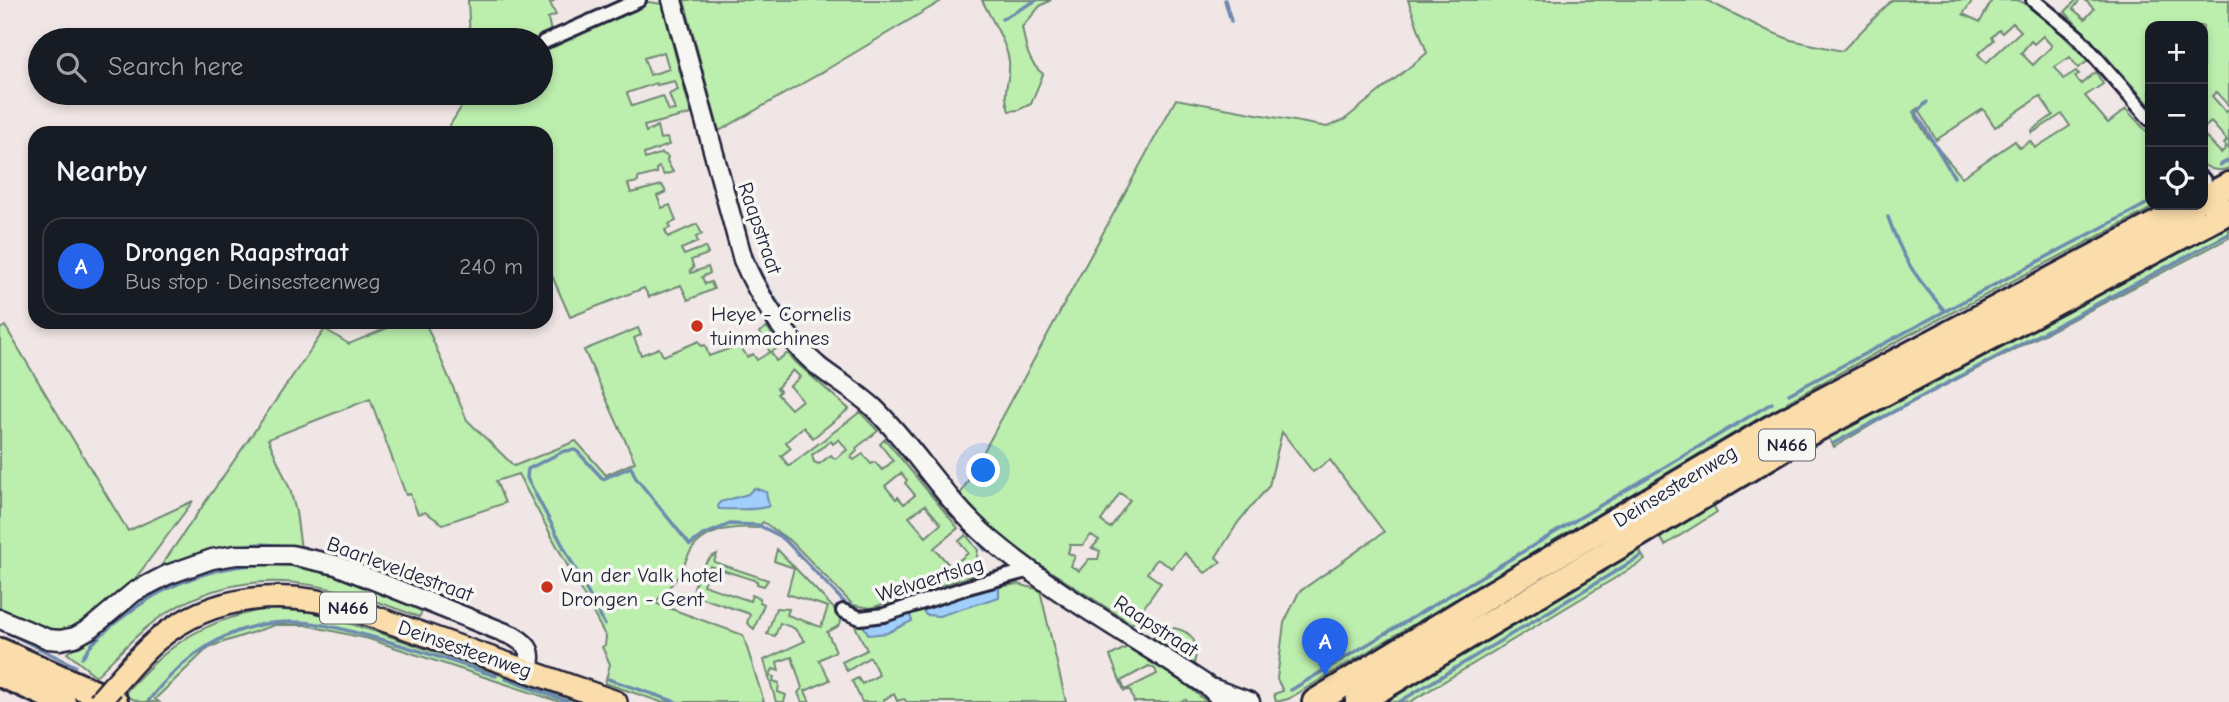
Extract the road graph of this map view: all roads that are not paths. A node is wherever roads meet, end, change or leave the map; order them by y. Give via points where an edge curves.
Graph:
1 (639, 0) edge
2 (671, 0) edge
3 (2034, 0) edge
4 (553, 38) edge
5 (2145, 113) edge
6 (2211, 195) edge
7 (1030, 570) junction
8 (843, 611) dead end
9 (0, 619) edge
10 (0, 651) edge
11 (528, 671) junction
12 (0, 674) edge
13 (1209, 687) junction
14 (109, 697) edge
15 (64, 702) edge
16 (616, 702) edge
17 (1224, 702) edge
18 (1250, 702) edge
19 (1315, 702) edge
20 (1358, 702) edge

1 - 4 street
2 - 7 street, Raapstraat via 735,234 754,285 771,313 803,352 873,408 960,510
3 - 5 street via 2078,37
6 - 19 highway, Deinsesteenweg / N466 via 1771,429
6 - 20 highway, Deinsesteenweg / N466
7 - 8 street, Welvaertslag via 884,615 860,618
7 - 13 street, Raapstraat
9 - 11 street, Baarleveldestraat via 60,640 83,632 134,592 167,575 236,555 291,555 335,565 513,636 530,649
10 - 14 highway
11 - 14 main road, Deinsesteenweg / N466 via 333,603 271,596 222,604 180,623 150,646
11 - 16 main road, Deinsesteenweg / N466
12 - 15 highway
13 - 17 street, Raapstraat
13 - 18 street, Raapstraat

